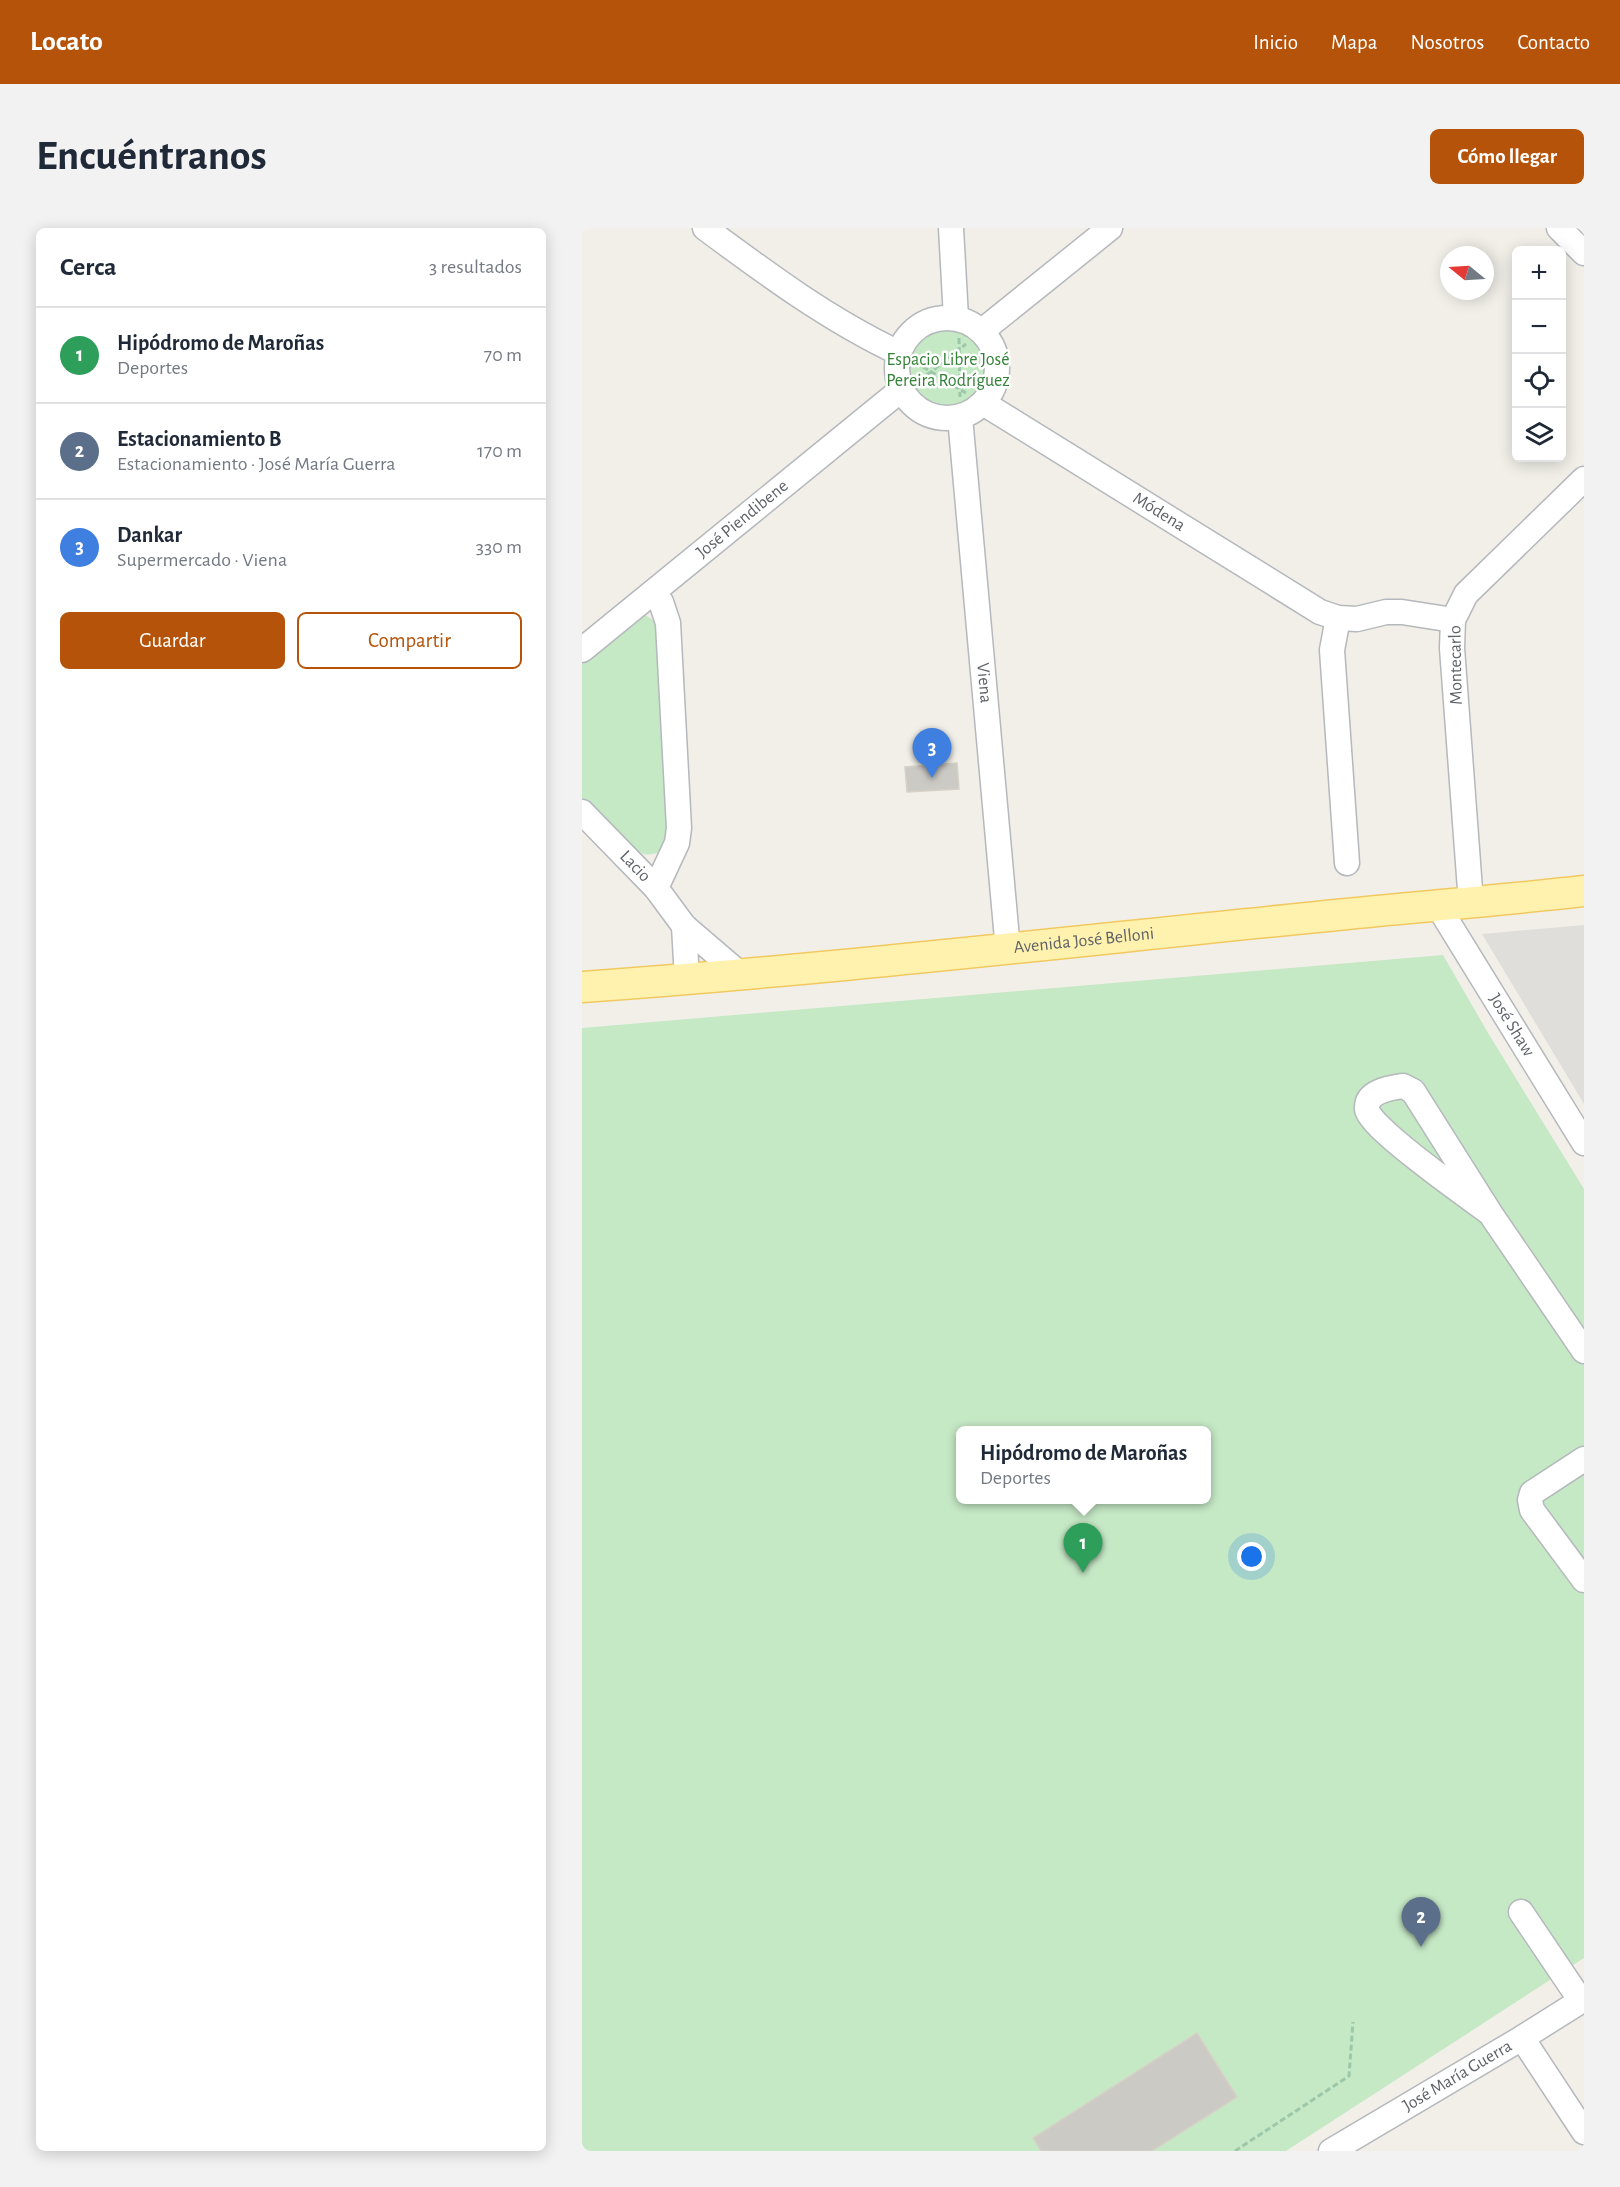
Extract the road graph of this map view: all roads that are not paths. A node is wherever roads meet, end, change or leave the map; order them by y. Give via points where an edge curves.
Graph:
1 (705, 228) edge
2 (951, 228) edge
3 (1110, 228) edge
4 (1559, 228) edge
5 (1584, 253) edge
6 (956, 318) junction
7 (982, 331) junction
8 (899, 353) junction
9 (902, 389) junction
10 (983, 403) junction
11 (960, 417) junction
12 (1584, 479) edge
13 (654, 593) junction
14 (1338, 618) junction
15 (1453, 620) junction
16 (582, 650) edge
17 (582, 812) edge
18 (1347, 863) dead end
19 (656, 888) junction
20 (1584, 891) edge
21 (1471, 903) junction
22 (1438, 906) junction
23 (684, 926) junction
24 (1008, 950) junction
25 (740, 974) junction
26 (687, 979) junction
27 (582, 987) edge
28 (1584, 1143) edge
29 (1490, 1213) junction
30 (1584, 1351) edge
31 (1584, 1459) edge
32 (1584, 1580) edge
33 (1521, 1912) dead end
34 (1583, 2000) edge
35 (1522, 2038) junction
36 (1584, 2132) edge
37 (1331, 2151) edge

1 - 8 street via 809,302
2 - 6 street
3 - 7 street
4 - 5 street
6 - 7 street
6 - 8 street via 921,325
7 - 10 street via 998,367 991,392
8 - 9 street via 897,371
9 - 11 street via 926,414
9 - 13 street, José Piendibene
10 - 11 street
10 - 14 street, Módena via 1320,612
11 - 24 street, Viena
12 - 15 street, Montecarlo via 1466,594
13 - 16 street, José Piendibene
13 - 19 street via 668,623 679,828 677,843
14 - 15 street, Módena via 1386,612
14 - 18 street via 1332,650
15 - 21 street, Montecarlo
17 - 19 street, Lacio
19 - 23 street, Lacio
20 - 21 main road, Avenida José Belloni
21 - 22 main road, Avenida José Belloni
22 - 24 main road, Avenida José Belloni
22 - 28 street, José Shaw
23 - 25 street, Lacio
23 - 26 street
24 - 25 main road, Avenida José Belloni
25 - 26 main road, Avenida José Belloni
26 - 27 main road, Avenida José Belloni
29 - 29 street via 1371,1119 1366,1110 1374,1094 1403,1086 1413,1091
29 - 30 street
31 - 32 street via 1532,1493 1530,1500 1532,1510
33 - 34 street
34 - 35 street, José María Guerra
35 - 36 street
35 - 37 street, José María Guerra

